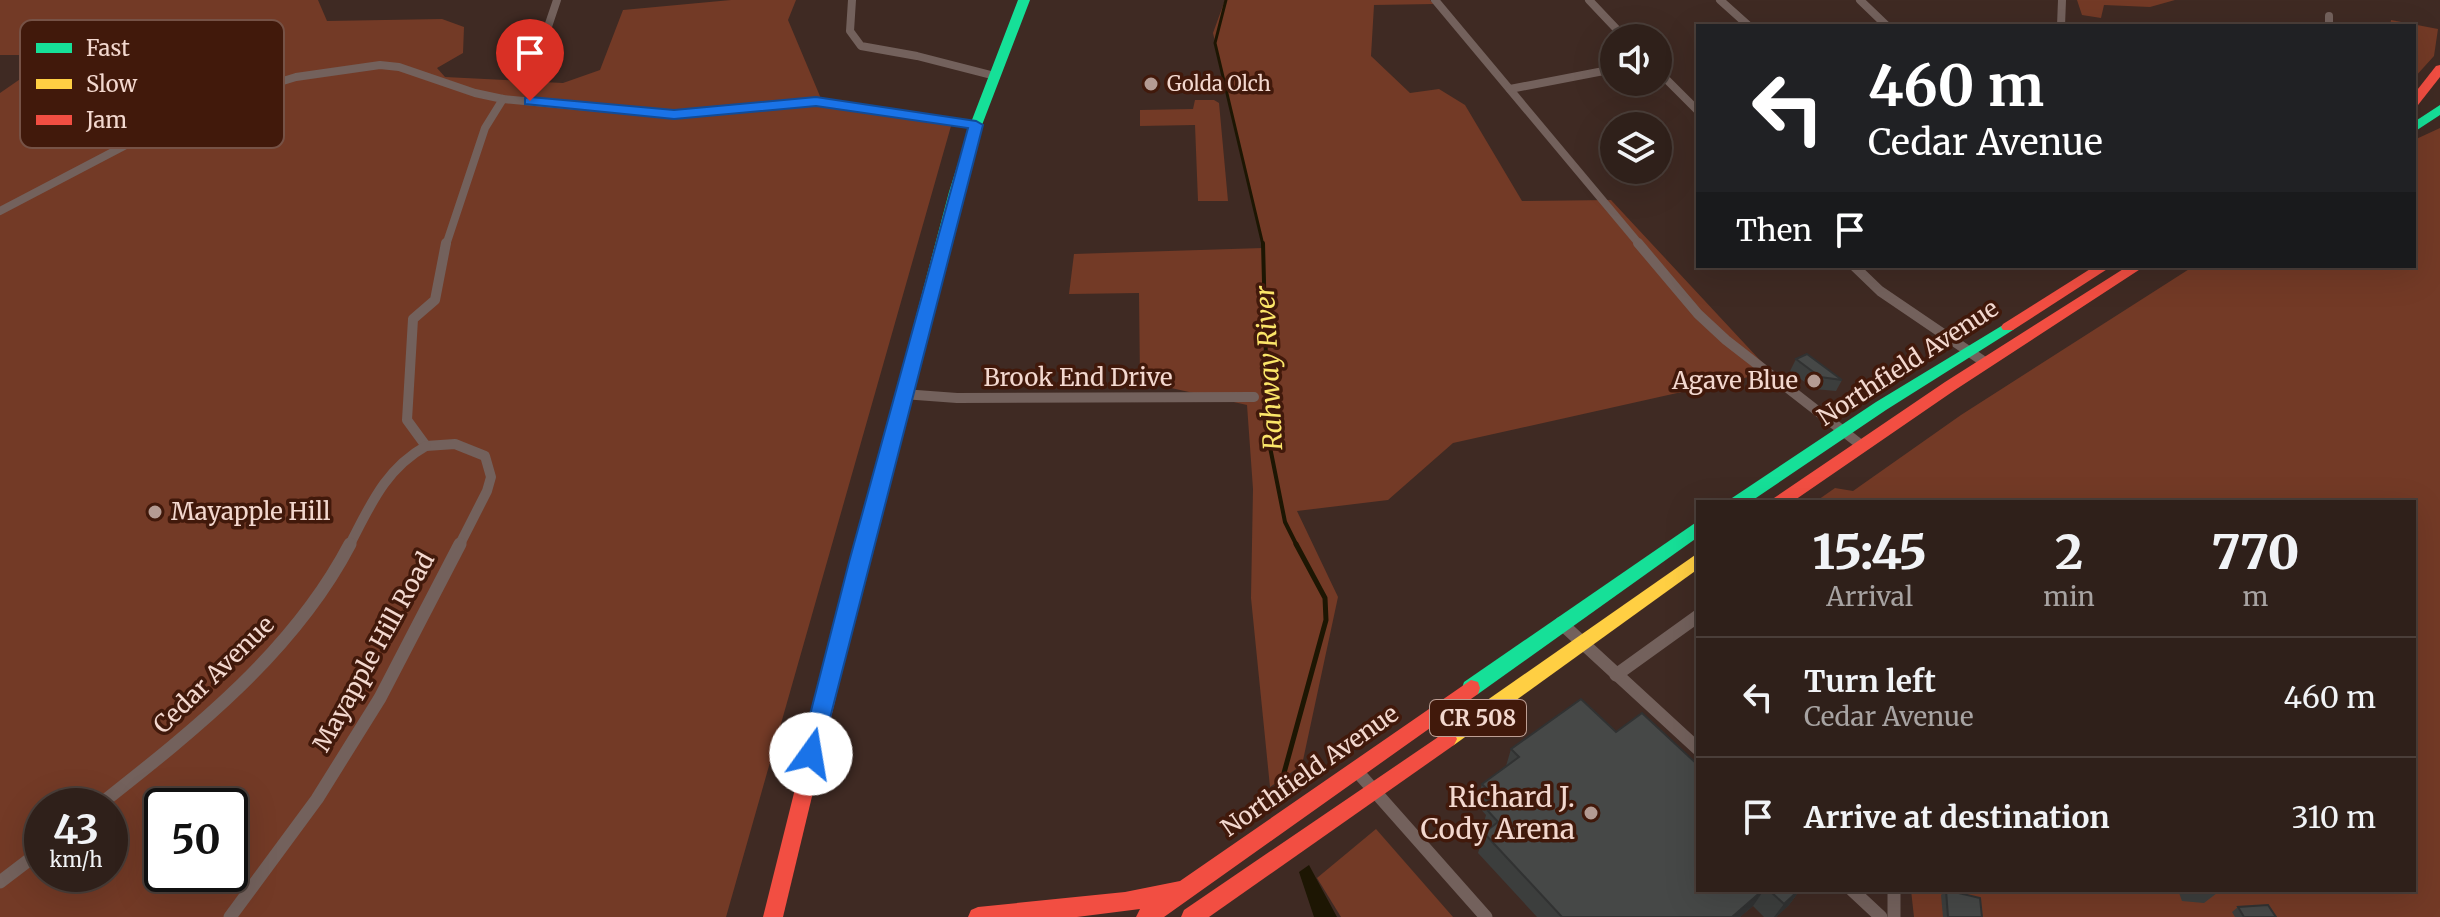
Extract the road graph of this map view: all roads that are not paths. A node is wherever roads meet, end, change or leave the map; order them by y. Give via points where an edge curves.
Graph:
1 (557, 0) edge
2 (852, 0) edge
3 (1024, 0) edge
4 (1435, 0) edge
5 (1589, 0) edge
6 (1720, 0) edge
7 (1860, 0) edge
8 (2062, 0) edge
9 (1612, 24) edge
10 (1747, 24) edge
11 (1885, 24) edge
12 (2061, 24) edge
13 (534, 68) dead end
14 (2440, 69) edge
15 (1600, 72) edge
16 (995, 76) junction
17 (284, 81) edge
18 (1672, 85) edge
19 (2435, 85) edge
20 (1510, 89) junction
21 (503, 99) junction
22 (2416, 100) edge
23 (1696, 109) edge
24 (2440, 109) edge
25 (976, 125) junction
26 (2416, 127) edge
27 (120, 148) edge
28 (0, 211) edge
29 (1856, 268) edge
30 (2102, 268) edge
31 (2135, 268) edge
32 (1967, 351) junction
33 (1986, 363) junction
34 (903, 394) junction
35 (1254, 397) dead end
36 (1844, 432) junction
37 (424, 442) junction
38 (1861, 445) junction
39 (1741, 500) edge
40 (1783, 500) edge
41 (1696, 529) edge
42 (1696, 561) edge
43 (1696, 617) edge
44 (1561, 623) junction
45 (1582, 644) junction
46 (1616, 675) junction
47 (1696, 747) edge
48 (1355, 769) junction
49 (120, 788) edge
50 (1374, 791) junction
51 (24, 864) edge
52 (0, 882) edge
53 (1184, 889) junction
54 (1854, 892) edge
55 (1894, 892) edge
56 (230, 917) edge
57 (773, 917) edge
58 (978, 917) edge
59 (1146, 917) edge
60 (1191, 917) edge
61 (1486, 917) edge
62 (1881, 917) edge
63 (1894, 917) edge

1 - 13 street
2 - 16 street via 850,31 861,46
3 - 16 main road
4 - 20 street
5 - 9 street
6 - 10 street
7 - 11 street
8 - 12 street
14 - 19 main road
15 - 20 street
16 - 25 main road
17 - 21 street via 380,65
18 - 23 street
19 - 22 main road
20 - 36 street via 1698,314
21 - 25 street via 674,115 816,102
21 - 37 street via 485,128 447,240 435,300 413,319 407,420
24 - 26 main road
25 - 34 main road
27 - 28 street
29 - 32 street via 1880,291
30 - 32 main road, Northfield Avenue
31 - 33 main road, Northfield Avenue
32 - 33 street
32 - 36 main road, Northfield Avenue
33 - 38 main road, Northfield Avenue
34 - 35 street, Brook End Drive
34 - 57 main road
36 - 38 street
36 - 39 main road, Northfield Avenue
37 - 49 street, Cedar Avenue via 378,485 319,599 281,646 238,690
37 - 56 street, Mayapple Hill Road via 455,444 485,456 491,477 487,491 380,698 317,799
38 - 40 main road, Northfield Avenue
41 - 44 main road, Northfield Avenue / CR 508
42 - 45 main road, CR 508
43 - 46 street
44 - 45 street
44 - 48 main road, Northfield Avenue / CR 508
45 - 46 street
45 - 50 main road, CR 508
46 - 47 street
48 - 50 street
48 - 53 main road, Northfield Avenue / CR 508
50 - 60 main road, CR 508
50 - 61 street
51 - 52 street
53 - 58 main road via 1125,902
53 - 59 main road, Northfield Avenue / CR 508
54 - 62 street
55 - 63 street

